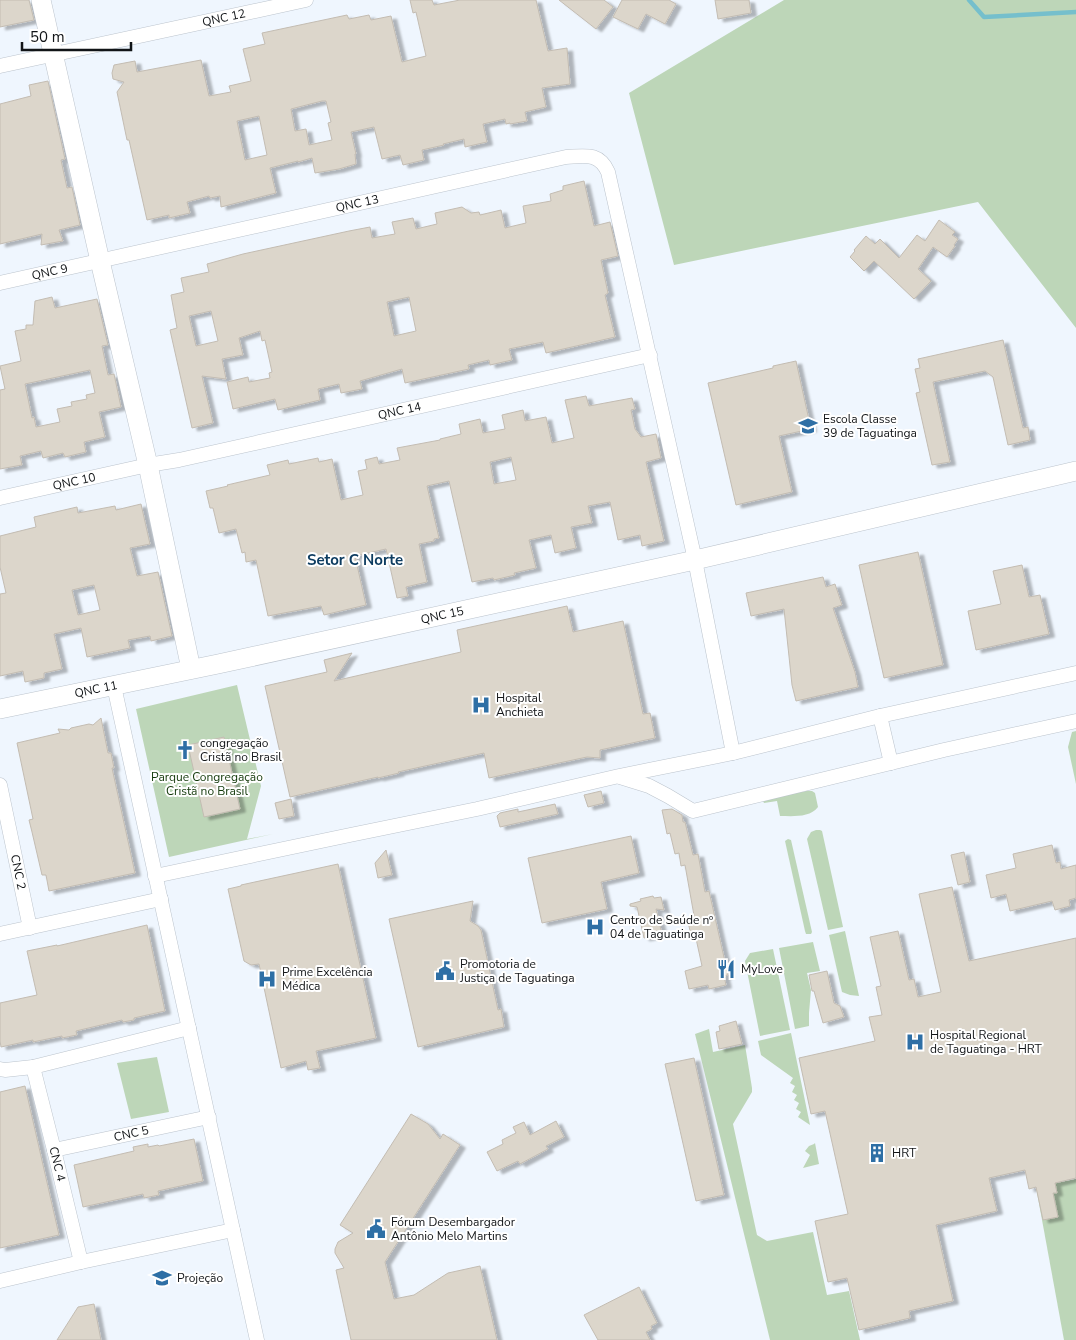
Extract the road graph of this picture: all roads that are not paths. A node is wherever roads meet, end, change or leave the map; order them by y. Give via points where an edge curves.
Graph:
1 (41, 0) edge
2 (306, 0) edge
3 (53, 54) junction
4 (0, 66) edge
5 (100, 261) junction
6 (0, 282) edge
7 (650, 355) junction
8 (148, 465) junction
9 (1076, 471) edge
10 (0, 498) edge
11 (695, 560) junction
12 (191, 669) junction
13 (1076, 673) edge
14 (114, 686) junction
15 (0, 709) edge
16 (880, 716) junction
17 (1076, 721) edge
18 (733, 753) junction
19 (891, 763) junction
20 (619, 776) junction
21 (0, 786) edge
22 (156, 876) junction
23 (160, 900) junction
24 (30, 928) junction
25 (0, 934) edge
26 (189, 1028) junction
27 (32, 1067) junction
28 (0, 1069) edge
29 (208, 1118) junction
30 (54, 1150) junction
31 (233, 1230) junction
32 (81, 1262) junction
33 (0, 1281) edge
34 (257, 1340) edge

1 - 3 street
2 - 3 street, QNC 12
3 - 4 street, QNC 12
3 - 5 street
5 - 6 street, QNC 9
5 - 7 street, QNC 13 via 566,157 598,158 608,172
5 - 8 street
7 - 8 street, QNC 14
7 - 11 street
8 - 10 street, QNC 10
8 - 12 street
9 - 11 street, QNC 15
11 - 12 street, QNC 15
11 - 18 street
12 - 14 street, QNC 11
13 - 16 street
14 - 15 street, QNC 11
14 - 22 street
16 - 18 street
16 - 19 street
17 - 19 street
18 - 20 street
19 - 20 street via 693,811 649,786
20 - 22 street
21 - 24 street, CNC 2
22 - 23 street
23 - 24 street
23 - 26 street
24 - 25 street
26 - 27 street
26 - 29 street
27 - 28 street
27 - 30 street, CNC 4
29 - 30 street, CNC 5
29 - 31 street
30 - 32 street, CNC 4
31 - 32 street
31 - 34 street
32 - 33 street

